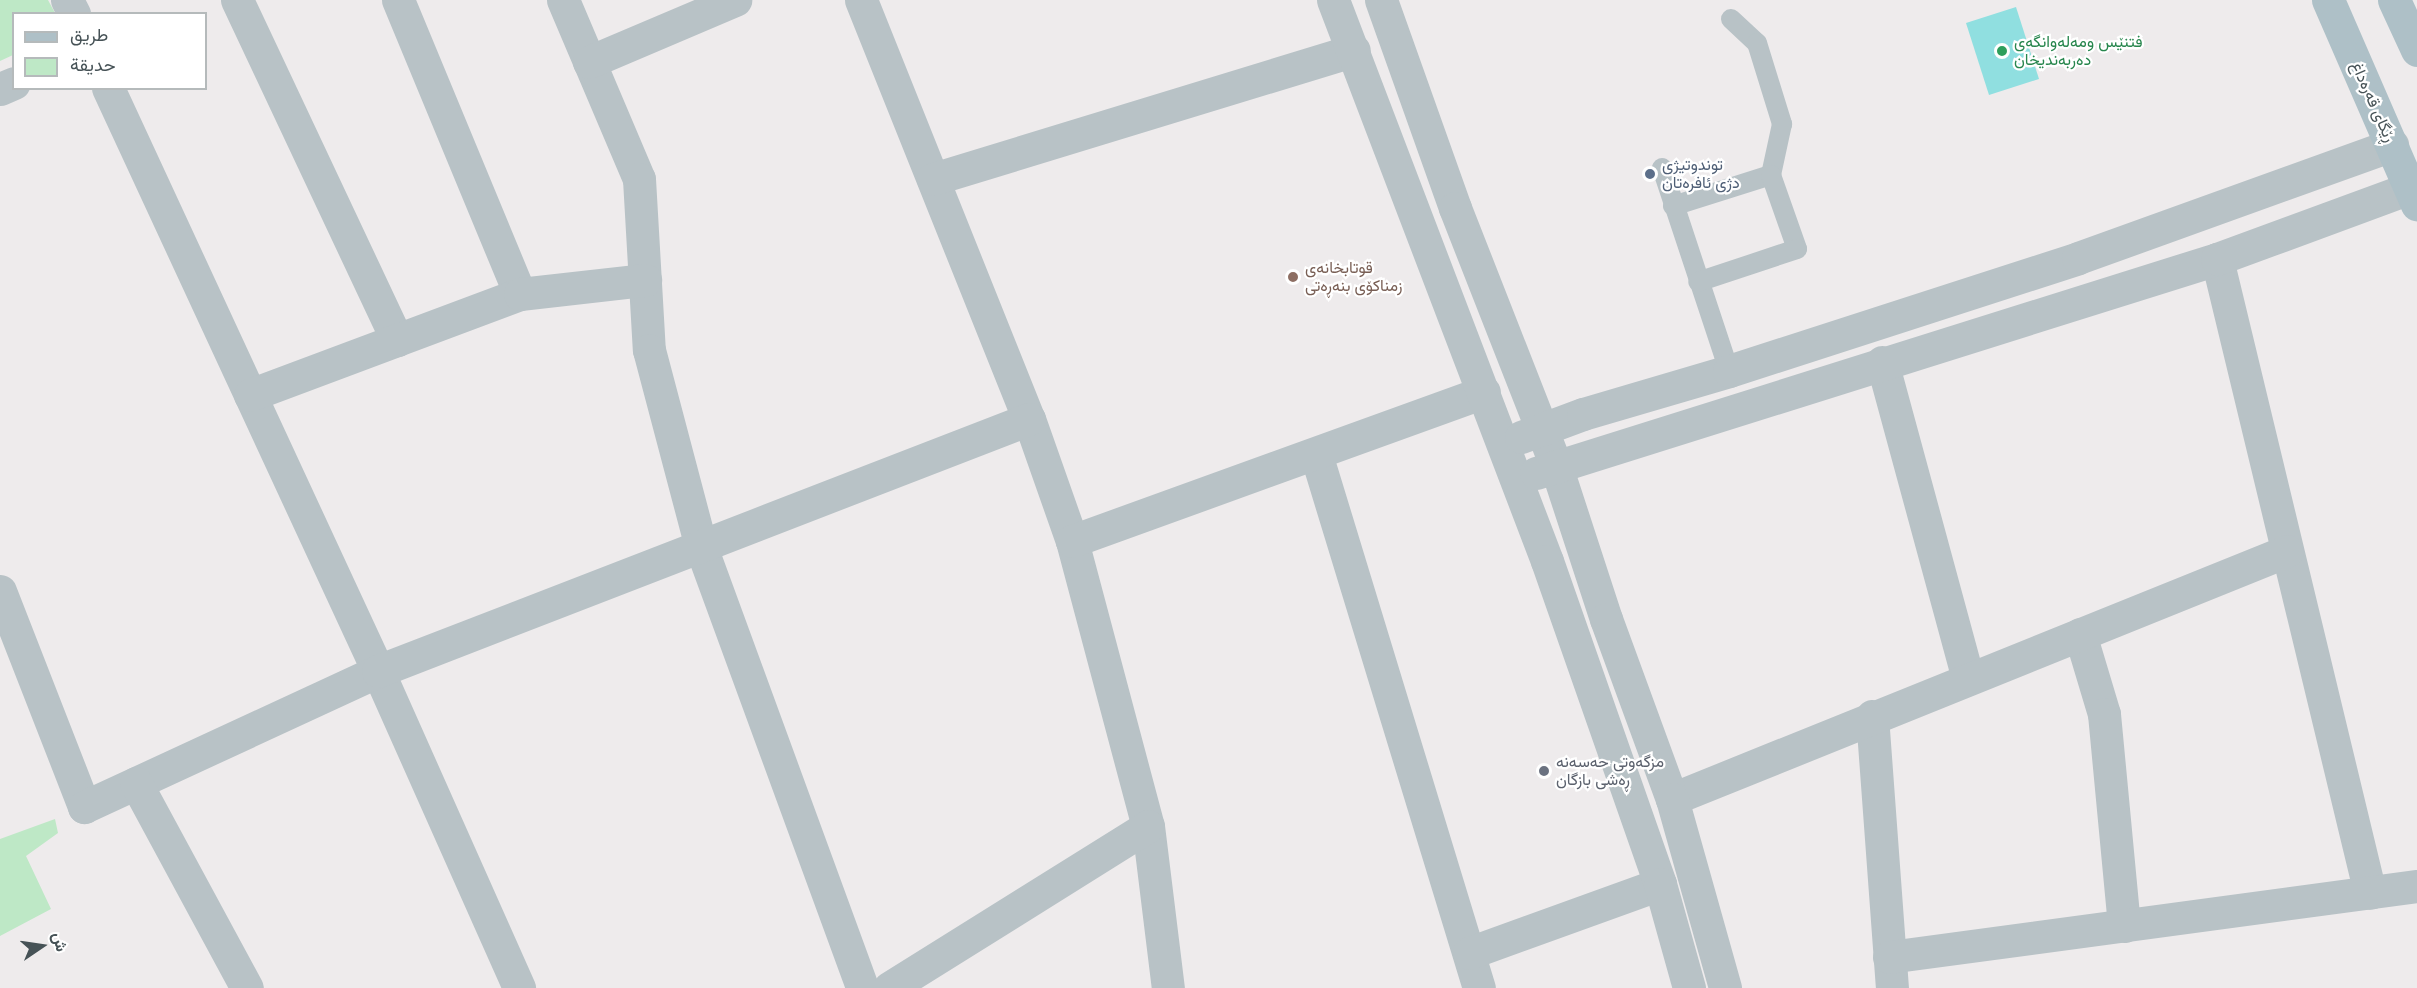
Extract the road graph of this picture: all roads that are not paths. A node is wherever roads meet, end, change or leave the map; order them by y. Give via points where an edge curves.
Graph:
1 (237, 0) edge
2 (398, 0) edge
3 (563, 0) edge
4 (735, 0) edge
5 (861, 0) edge
6 (1333, 0) edge
7 (1381, 0) edge
8 (2328, 0) edge
9 (2394, 0) edge
10 (1731, 20) dead end
11 (1354, 50) junction
12 (2417, 50) edge
13 (589, 62) junction
14 (109, 90) edge
15 (2392, 145) junction
16 (1662, 168) dead end
17 (1771, 175) junction
18 (933, 179) junction
19 (2413, 196) edge
20 (1673, 206) junction
21 (2217, 259) junction
22 (645, 280) junction
23 (1698, 282) junction
24 (520, 294) junction
25 (397, 340) junction
26 (1882, 362) junction
27 (1729, 371) junction
28 (1484, 392) junction
29 (250, 395) junction
30 (1029, 419) junction
31 (1540, 429) junction
32 (1504, 443) junction
33 (1316, 454) junction
34 (1556, 466) junction
35 (1517, 479) junction
36 (1072, 541) junction
37 (701, 547) junction
38 (2288, 551) junction
39 (0, 591) edge
40 (2080, 634) junction
41 (378, 671) junction
42 (1968, 678) junction
43 (1872, 716) junction
44 (136, 783) junction
45 (1672, 799) junction
46 (1148, 826) junction
47 (1660, 884) junction
48 (2417, 886) edge
49 (2370, 893) junction
50 (2124, 926) junction
51 (1469, 953) junction
52 (1891, 972) edge
53 (246, 988) edge
54 (519, 988) edge
55 (862, 988) edge
56 (889, 988) edge
57 (1168, 988) edge
58 (1479, 988) edge
59 (1689, 988) edge
60 (1725, 988) edge

1 - 25 street
2 - 24 street
3 - 13 street
4 - 13 street
5 - 18 street
6 - 11 street
7 - 31 street
8 - 15 main road, ڕێگای قەرەداغ
9 - 12 main road
10 - 17 lane via 1757,43 1782,124
11 - 18 street
11 - 28 street
13 - 22 street via 639,179
14 - 29 street
15 - 19 main road, ڕێگای قەرەداغ
15 - 27 street via 2078,258
16 - 20 lane
17 - 20 lane
17 - 23 lane via 1797,249
18 - 30 street
19 - 21 street
20 - 23 lane
21 - 26 street
21 - 38 street
22 - 24 street
22 - 37 street via 649,350
23 - 27 lane
24 - 25 street
25 - 29 street
26 - 34 street
26 - 42 street
27 - 31 street
28 - 32 street
28 - 33 street
29 - 41 street
30 - 36 street
30 - 37 street
31 - 32 street
31 - 34 street
32 - 35 street
33 - 36 street
33 - 51 street
34 - 35 street
34 - 45 street via 1606,619
35 - 47 street
36 - 46 street
37 - 41 street
37 - 55 street
38 - 40 street
38 - 49 street
39 - 44 street via 84,807
40 - 42 street
40 - 50 street via 2104,714
41 - 44 street
41 - 54 street
42 - 43 street
43 - 45 street
43 - 52 street
44 - 53 street
45 - 60 street
46 - 56 street
46 - 57 street
47 - 51 street
47 - 59 street
48 - 49 street
49 - 50 street
50 - 52 street
51 - 58 street

